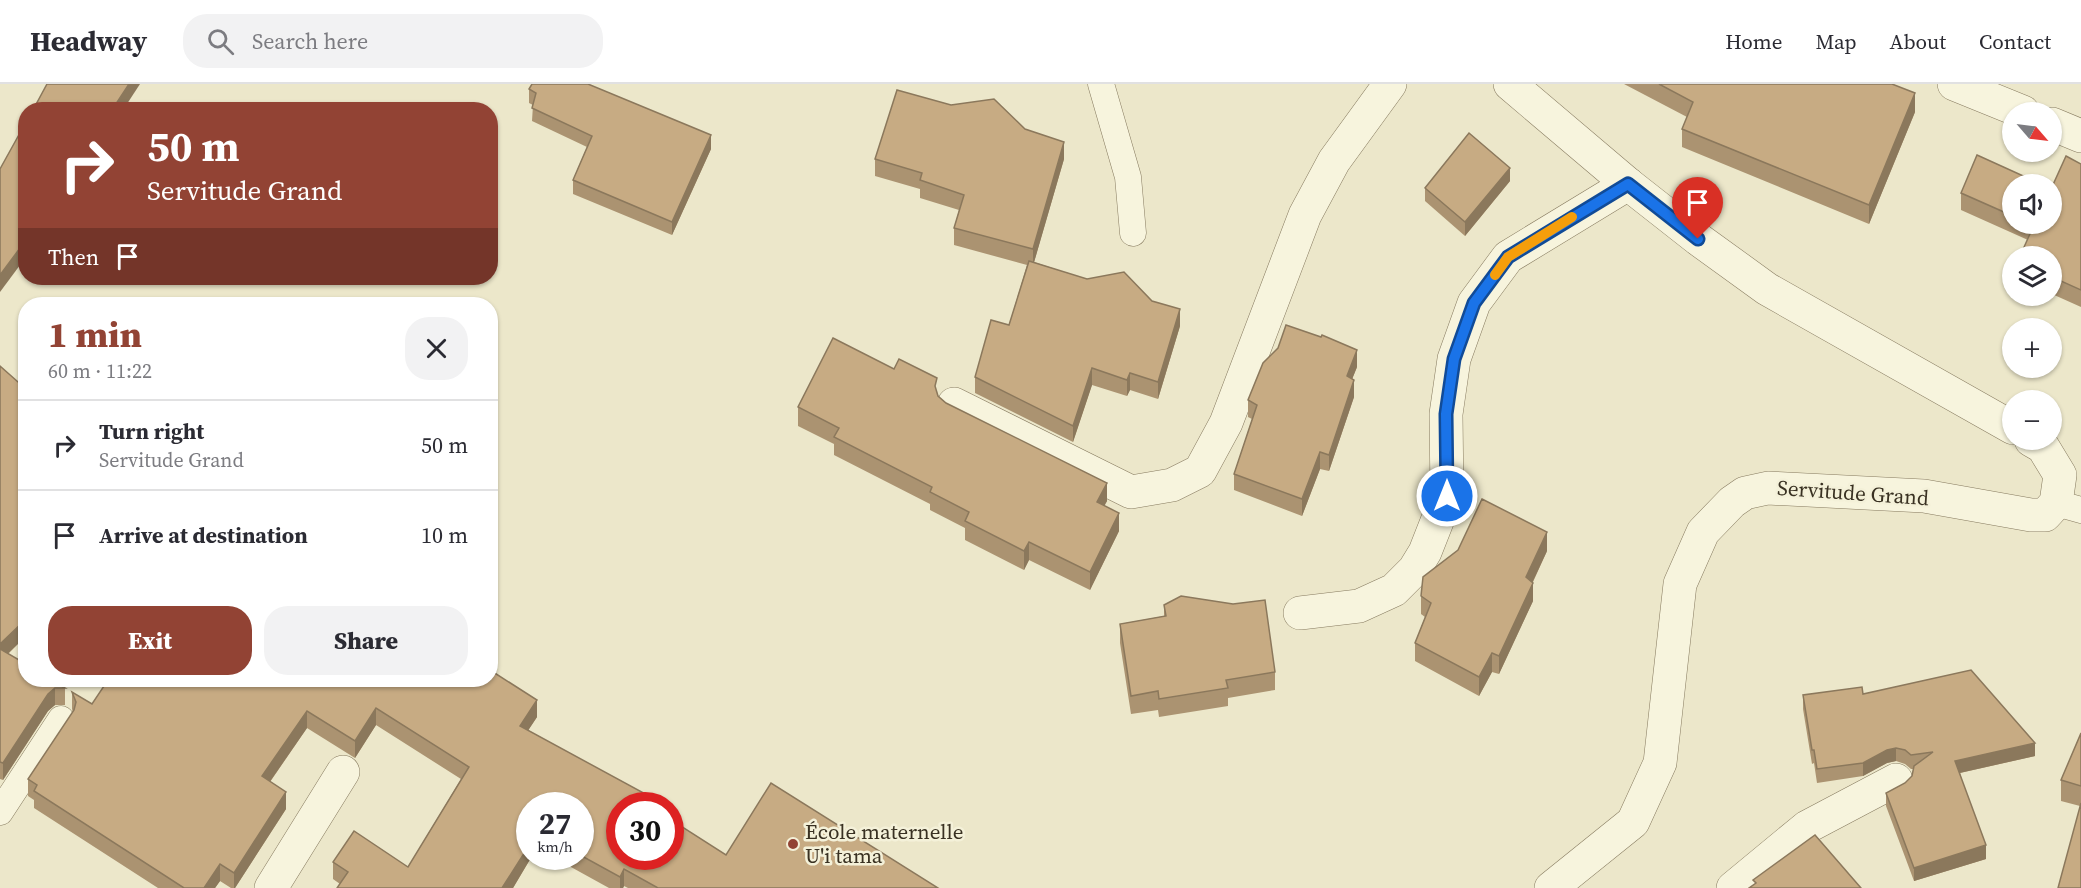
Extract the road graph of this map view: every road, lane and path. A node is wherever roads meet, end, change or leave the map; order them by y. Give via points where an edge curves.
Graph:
1 (1101, 84) edge
2 (1390, 84) edge
3 (1510, 84) edge
4 (1954, 84) edge
5 (2002, 103) edge
6 (2062, 128) edge
7 (2081, 136) edge
8 (1628, 184) junction
9 (1133, 233) dead end
10 (954, 404) edge
11 (2002, 422) edge
12 (2045, 450) edge
13 (2068, 507) edge
14 (1300, 613) dead end
15 (61, 719) dead end
16 (344, 772) dead end
17 (1896, 780) dead end
18 (0, 812) edge
19 (271, 888) edge
20 (1551, 888) edge
21 (1733, 888) edge

1 - 9 lane via 1128,177
2 - 10 street via 1334,161 1305,214 1226,423 1200,471 1172,485 1131,492
3 - 8 street
4 - 5 street
6 - 7 street
8 - 11 street via 1767,289
8 - 14 street via 1508,257 1474,303 1454,359 1446,414 1447,496 1414,570 1394,590 1359,606
12 - 13 street, Servitude Grand via 2060,475
13 - 20 street, Servitude Grand via 2031,515 1924,496 1768,488 1744,493 1703,532 1680,584 1660,764 1633,822
15 - 18 lane
16 - 19 street
17 - 21 street via 1807,827

